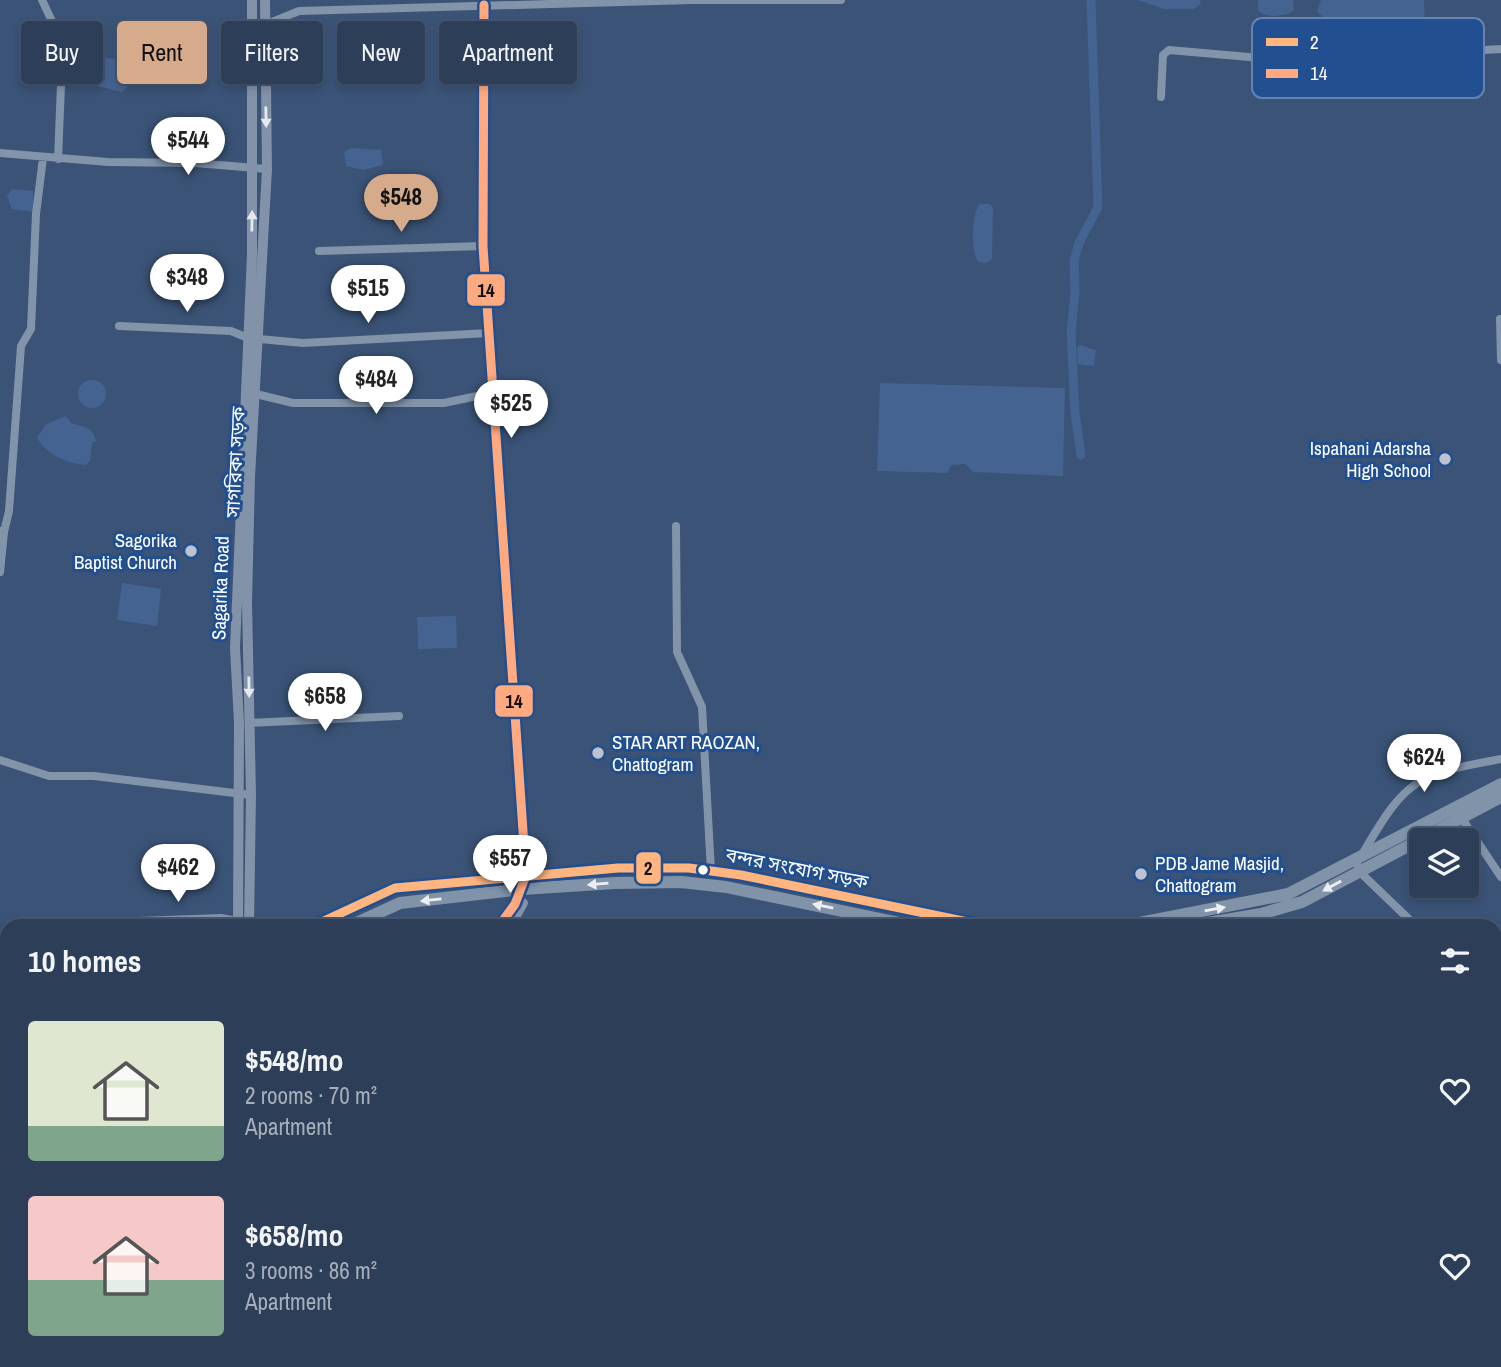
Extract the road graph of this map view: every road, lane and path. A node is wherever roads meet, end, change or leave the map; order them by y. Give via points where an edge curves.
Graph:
1 (42, 0) edge
2 (252, 0) edge
3 (265, 0) edge
4 (692, 0) edge
5 (841, 0) edge
6 (449, 3) edge
7 (484, 5) junction
8 (252, 21) edge
9 (266, 21) edge
10 (278, 21) edge
11 (1252, 57) edge
12 (252, 84) edge
13 (266, 84) edge
14 (1161, 97) dead end
15 (0, 153) edge
16 (43, 158) junction
17 (58, 159) junction
18 (253, 169) junction
19 (267, 169) junction
20 (483, 246) junction
21 (319, 251) dead end
22 (1500, 319) edge
23 (119, 326) dead end
24 (489, 333) junction
25 (253, 338) junction
26 (1501, 360) edge
27 (493, 390) junction
28 (256, 394) junction
29 (676, 526) dead end
30 (2, 532) edge
31 (0, 572) edge
32 (235, 648) junction
33 (248, 649) junction
34 (399, 716) dead end
35 (250, 723) junction
36 (1501, 758) edge
37 (0, 760) edge
38 (1501, 784) edge
39 (238, 793) junction
40 (251, 796) junction
41 (1501, 797) edge
42 (1461, 817) junction
43 (1359, 861) junction
44 (711, 871) junction
45 (530, 875) junction
46 (1501, 877) edge
47 (527, 889) junction
48 (161, 919) edge
49 (225, 919) edge
50 (244, 919) edge
51 (244, 919) edge
52 (328, 919) edge
53 (365, 919) edge
54 (504, 919) edge
55 (513, 919) edge
56 (879, 919) edge
57 (952, 919) edge
58 (1160, 919) edge
59 (1226, 919) edge
60 (1410, 919) edge

1 - 17 street via 58,34 62,60
2 - 8 main road, Sagarika Road
3 - 9 main road, সাগরিকা সড়ক
4 - 5 street
4 - 7 street
6 - 7 street
6 - 10 street via 299,11
7 - 20 street
11 - 14 street via 1169,50 1163,55
12 - 18 main road, Sagarika Road
13 -> 19 main road, সাগরিকা সড়ক
15 - 16 street
16 - 17 street
16 - 30 street via 31,329 21,346 9,511
17 - 18 street
18 - 19 street
25 -> 18 main road, Sagarika Road
19 - 25 main road, সাগরিকা সড়ক
20 - 21 street
20 - 24 street
22 - 26 street
23 - 25 street via 230,331
24 - 25 street via 303,342
24 - 27 street
25 - 28 main road, সাগরিকা সড়ক
25 - 32 main road, Sagarika Road
27 - 28 street via 444,403 293,403
27 - 45 street
28 - 33 main road, সাগরিকা সড়ক
29 - 44 street via 677,652 702,707
30 - 31 street
32 - 33 main road
32 - 39 main road, Sagarika Road
33 -> 35 main road, সাগরিকা সড়ক
34 - 35 street
35 - 40 main road, সাগরিকা সড়ক
36 - 43 street via 1436,771 1414,783
37 - 39 street via 49,776 94,776
38 - 43 highway
39 - 40 street
39 - 50 main road, Sagarika Road
40 - 51 main road, সাগরিকা সড়ক
41 - 42 highway
42 - 43 highway
42 - 46 street
58 -> 43 highway via 1288,894
43 -> 59 highway via 1292,906
43 - 60 street
44 - 45 highway, বন্দর সংযোগ সড়ক via 618,868
44 - 57 highway, বন্দর সংযোগ সড়ক
45 - 47 main road
45 - 52 highway, বন্দর সংযোগ সড়ক via 396,888
47 -> 53 highway, বন্দর সংযোগ সড়ক via 400,903
47 - 54 main road
47 - 55 main road
56 -> 47 highway, বন্দর সংযোগ সড়ক via 716,886 615,883
48 - 49 street

